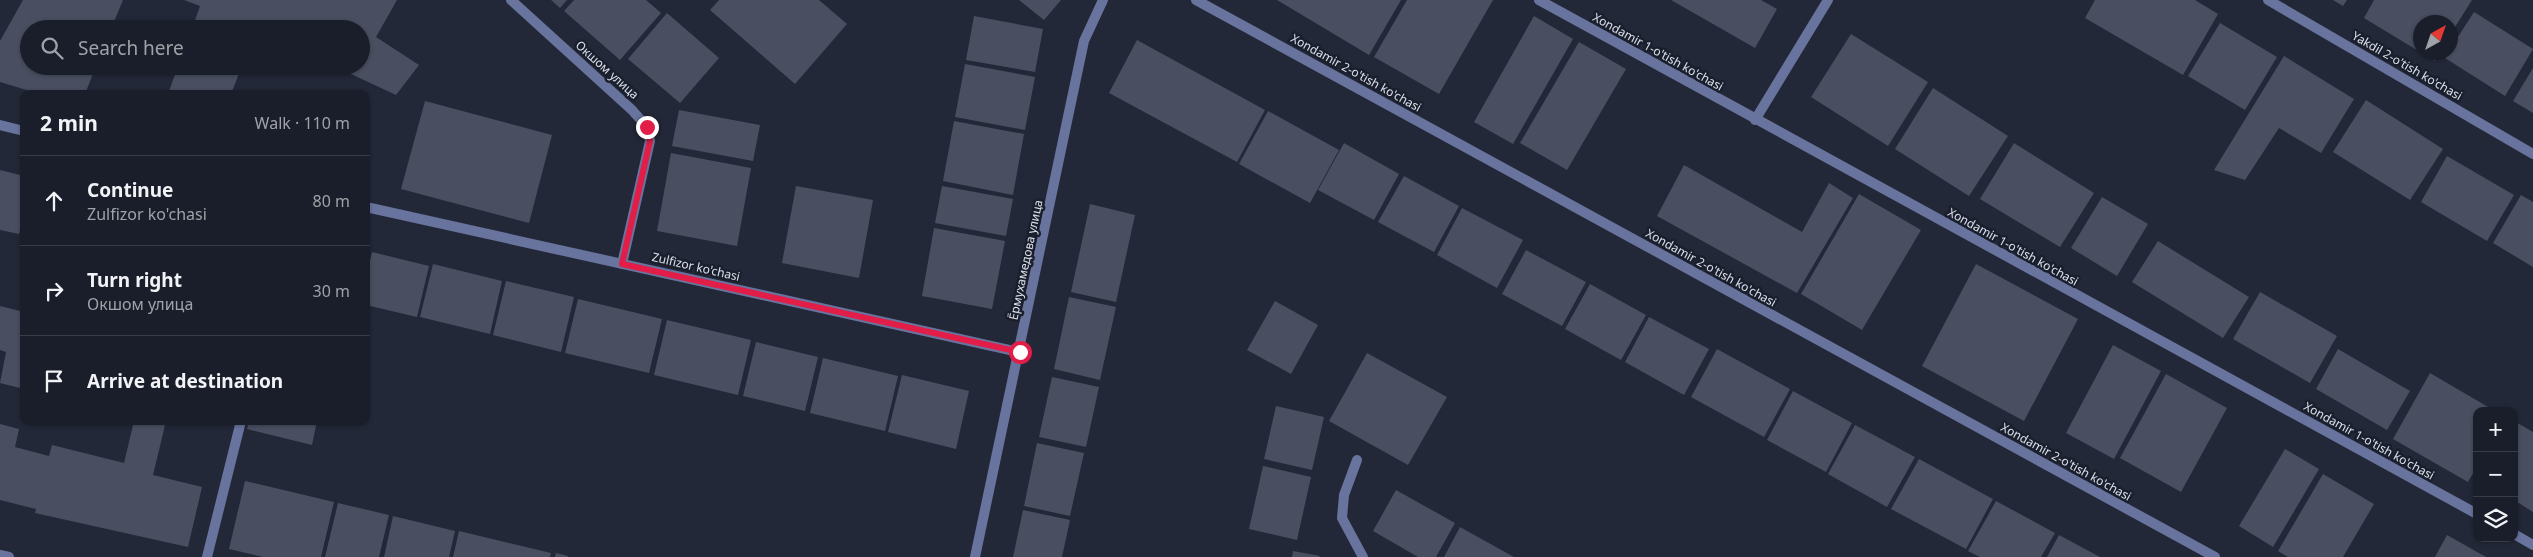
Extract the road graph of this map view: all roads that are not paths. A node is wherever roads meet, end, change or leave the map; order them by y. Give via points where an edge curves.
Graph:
1 (511, 0) edge
2 (1103, 0) edge
3 (1196, 0) edge
4 (1539, 0) edge
5 (1828, 0) edge
6 (2268, 0) edge
7 (1756, 120) junction
8 (0, 125) edge
9 (20, 130) edge
10 (2533, 154) edge
11 (370, 208) edge
12 (622, 264) junction
13 (1020, 352) junction
14 (240, 425) edge
15 (1357, 460) dead end
16 (2473, 512) edge
17 (2518, 536) edge
18 (2533, 544) edge
19 (0, 555) edge
20 (9, 557) edge
21 (208, 557) edge
22 (975, 557) edge
23 (1363, 557) edge
24 (2215, 557) edge

1 - 12 street, Окшом улица via 647,127 650,141
2 - 13 street, Ёрмухамедова улица via 1084,41
3 - 24 street, Xondamir 2-o'tish ko'chasi
4 - 7 street, Xondamir 1-o'tish ko'chasi
5 - 7 street
6 - 10 street, Yakdil 2-o'tish ko'chasi
7 - 16 street, Xondamir 1-o'tish ko'chasi
8 - 9 street
11 - 12 street, Zulfizor ko'chasi
12 - 13 street, Zulfizor ko'chasi
13 - 22 street, Ёрмухамедова улица
14 - 21 street
15 - 23 street via 1344,495 1342,518
17 - 18 street
19 - 20 street

